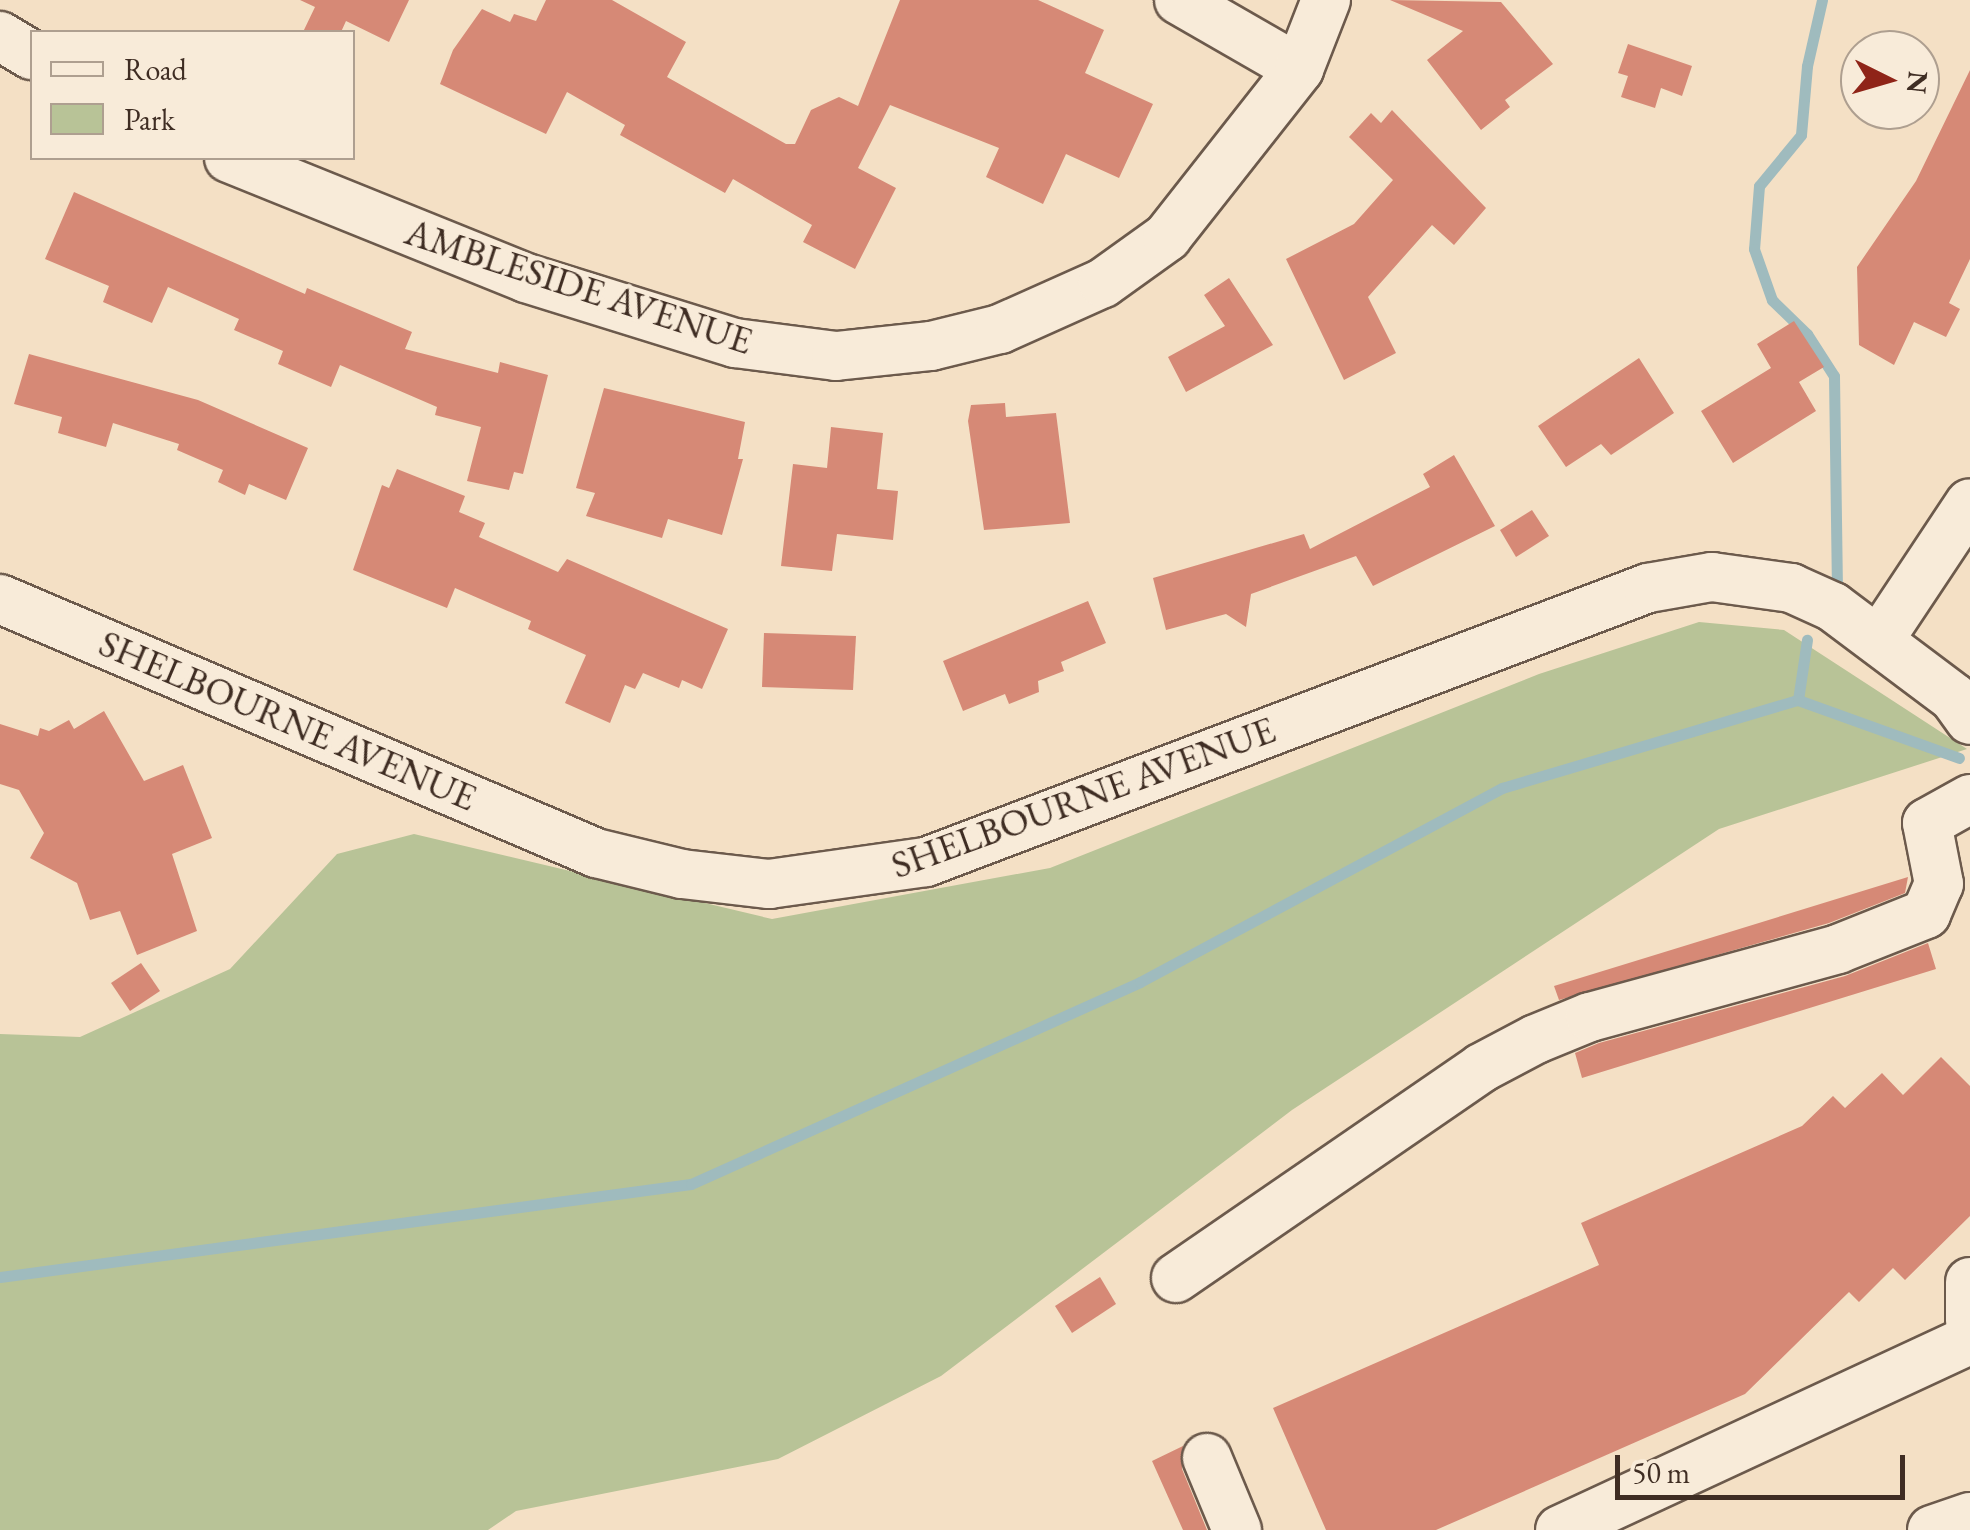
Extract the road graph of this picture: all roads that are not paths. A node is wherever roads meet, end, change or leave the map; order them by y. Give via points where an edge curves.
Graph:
1 (1178, 0) edge
2 (1326, 0) edge
3 (0, 36) edge
4 (30, 54) edge
5 (1299, 69) junction
6 (234, 160) edge
7 (1970, 503) edge
8 (0, 598) edge
9 (1879, 640) junction
10 (1970, 720) edge
11 (1970, 799) edge
12 (1176, 1278) dead end
13 (1970, 1282) edge
14 (1970, 1321) edge
15 (1970, 1340) edge
16 (1206, 1458) dead end
17 (1970, 1517) edge
18 (1238, 1530) edge
19 (1560, 1530) edge
20 (1932, 1530) edge

1 - 5 street
2 - 5 street, AMBLESIDE AVENUE
3 - 4 street
5 - 6 street, AMBLESIDE AVENUE via 1167,237 1103,283 1000,329 930,346 836,356 735,342 526,278
7 - 9 street
8 - 9 street, SHELBOURNE AVENUE via 596,854 682,874 769,884 926,862 1648,588 1712,578 1791,588
9 - 10 street, SHELBOURNE AVENUE via 1954,698
11 - 12 street via 1927,823 1938,884 1926,914 1838,948 1590,1017 1536,1039 1482,1068
13 - 14 street
15 - 19 street
16 - 18 street
17 - 20 street

